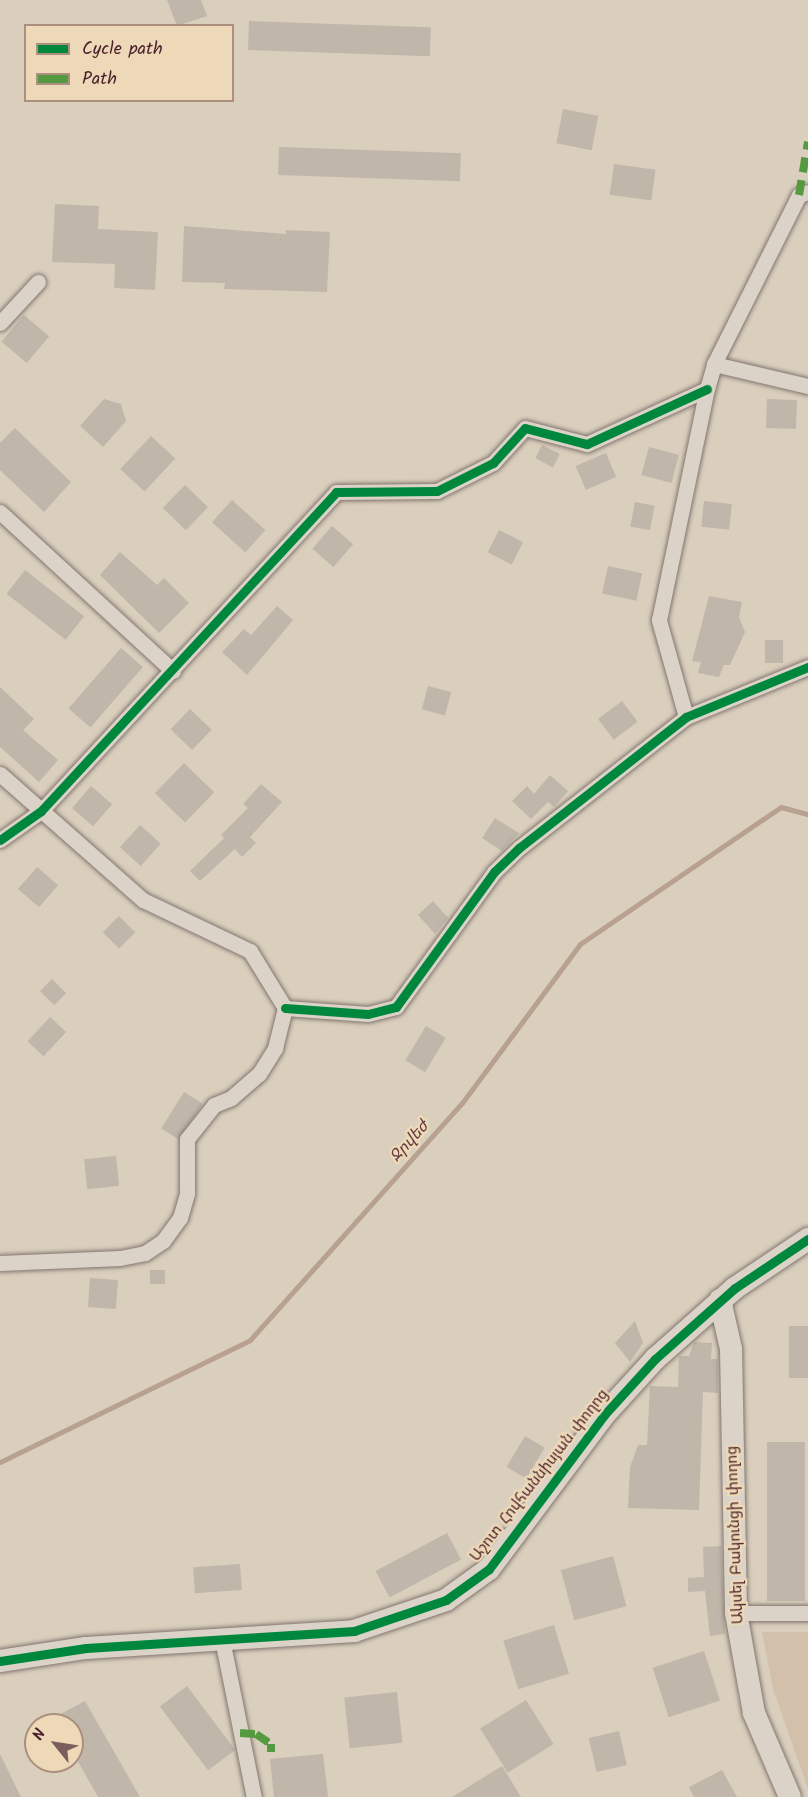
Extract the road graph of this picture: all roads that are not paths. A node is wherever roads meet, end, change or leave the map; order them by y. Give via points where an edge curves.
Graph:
1 (808, 192) edge
2 (39, 282) dead end
3 (0, 322) edge
4 (714, 364) junction
5 (808, 386) edge
6 (707, 389) junction
7 (0, 512) edge
8 (808, 667) edge
9 (173, 671) junction
10 (686, 717) junction
11 (0, 774) edge
12 (41, 810) junction
13 (0, 840) edge
14 (285, 1008) junction
15 (808, 1239) edge
16 (0, 1263) edge
17 (720, 1300) junction
18 (736, 1613) junction
19 (808, 1613) edge
20 (222, 1639) junction
21 (0, 1661) edge
22 (254, 1797) edge
23 (790, 1797) edge

1 - 4 street via 799,195
2 - 3 street
4 - 5 street
4 - 6 street
6 - 9 street via 587,444 525,428 493,463 437,491 336,492
6 - 10 street via 659,620
7 - 9 street
8 - 10 street
9 - 12 street
10 - 14 street via 494,872 396,1007 369,1014
11 - 12 street
12 - 13 street
12 - 14 street via 142,900 250,951
14 - 16 street via 275,1048 259,1074 231,1098 214,1105 187,1139 187,1193 180,1218 163,1241 145,1253 120,1258
15 - 17 street, Աշոտ Հովհաննիսյան փողոց via 773,1259
17 - 18 street, Ակսել Բակունցի փողոց via 731,1348
17 - 20 street, Աշոտ Հովհաննիսյան փողոց via 655,1359 604,1415 489,1569 446,1600 354,1631
18 - 19 street
18 - 23 street, Ակսել Բակունցի փողոց via 754,1713
20 - 21 street, Աշոտ Հովհաննիսյան փողոց via 86,1648
20 - 22 street

